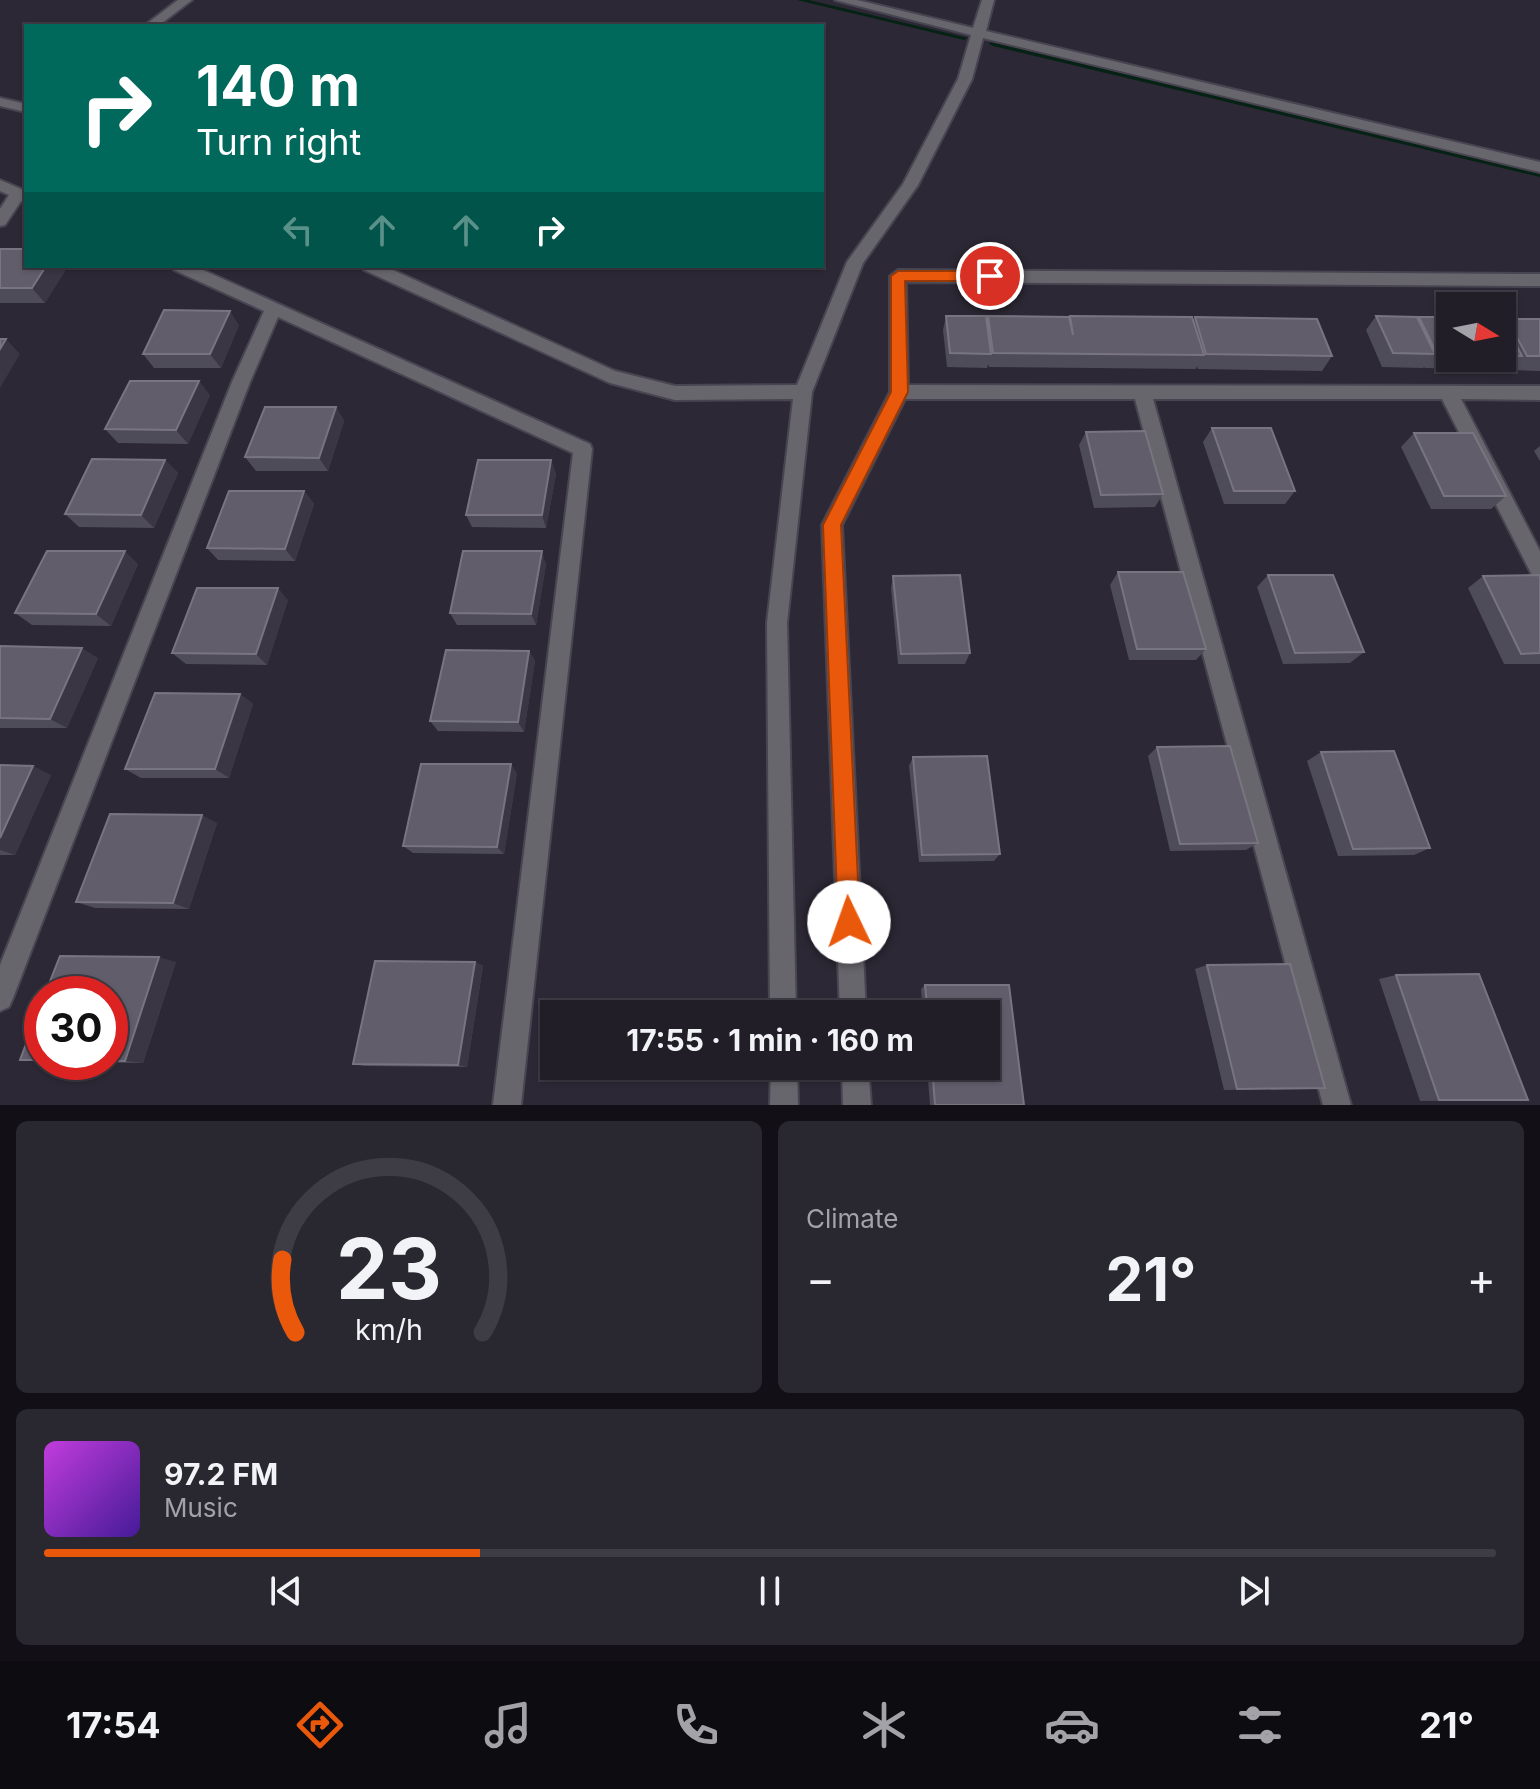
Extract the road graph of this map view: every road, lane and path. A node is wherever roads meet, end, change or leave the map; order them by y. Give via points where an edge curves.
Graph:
1 (186, 0) edge
2 (841, 0) edge
3 (988, 0) edge
4 (153, 24) edge
5 (979, 33) junction
6 (0, 102) edge
7 (24, 108) edge
8 (1540, 167) edge
9 (0, 185) edge
10 (22, 195) edge
11 (0, 221) edge
12 (184, 268) edge
13 (374, 268) edge
14 (1540, 280) edge
15 (274, 308) junction
16 (803, 392) junction
17 (899, 392) junction
18 (1142, 392) junction
19 (1448, 392) junction
20 (1540, 393) edge
21 (1540, 571) edge
22 (0, 998) edge
23 (783, 1000) edge
24 (852, 1000) edge
25 (784, 1080) edge
26 (856, 1080) edge
27 (507, 1105) edge
28 (784, 1105) edge
29 (857, 1105) edge
30 (1337, 1105) edge

1 - 4 street
2 - 5 street
3 - 5 street
5 - 8 street
5 - 16 street via 965,79 910,185 855,262
6 - 7 street
9 - 10 street
10 - 11 street
12 - 15 street
13 - 16 street via 610,376 675,393
14 - 17 street via 898,276
15 - 22 street
15 - 27 street via 583,449
16 - 23 street via 777,623
17 - 18 street
17 - 24 street via 832,525
18 - 19 street
18 - 30 street
19 - 20 street
19 - 21 street
25 - 28 street
26 - 29 street

